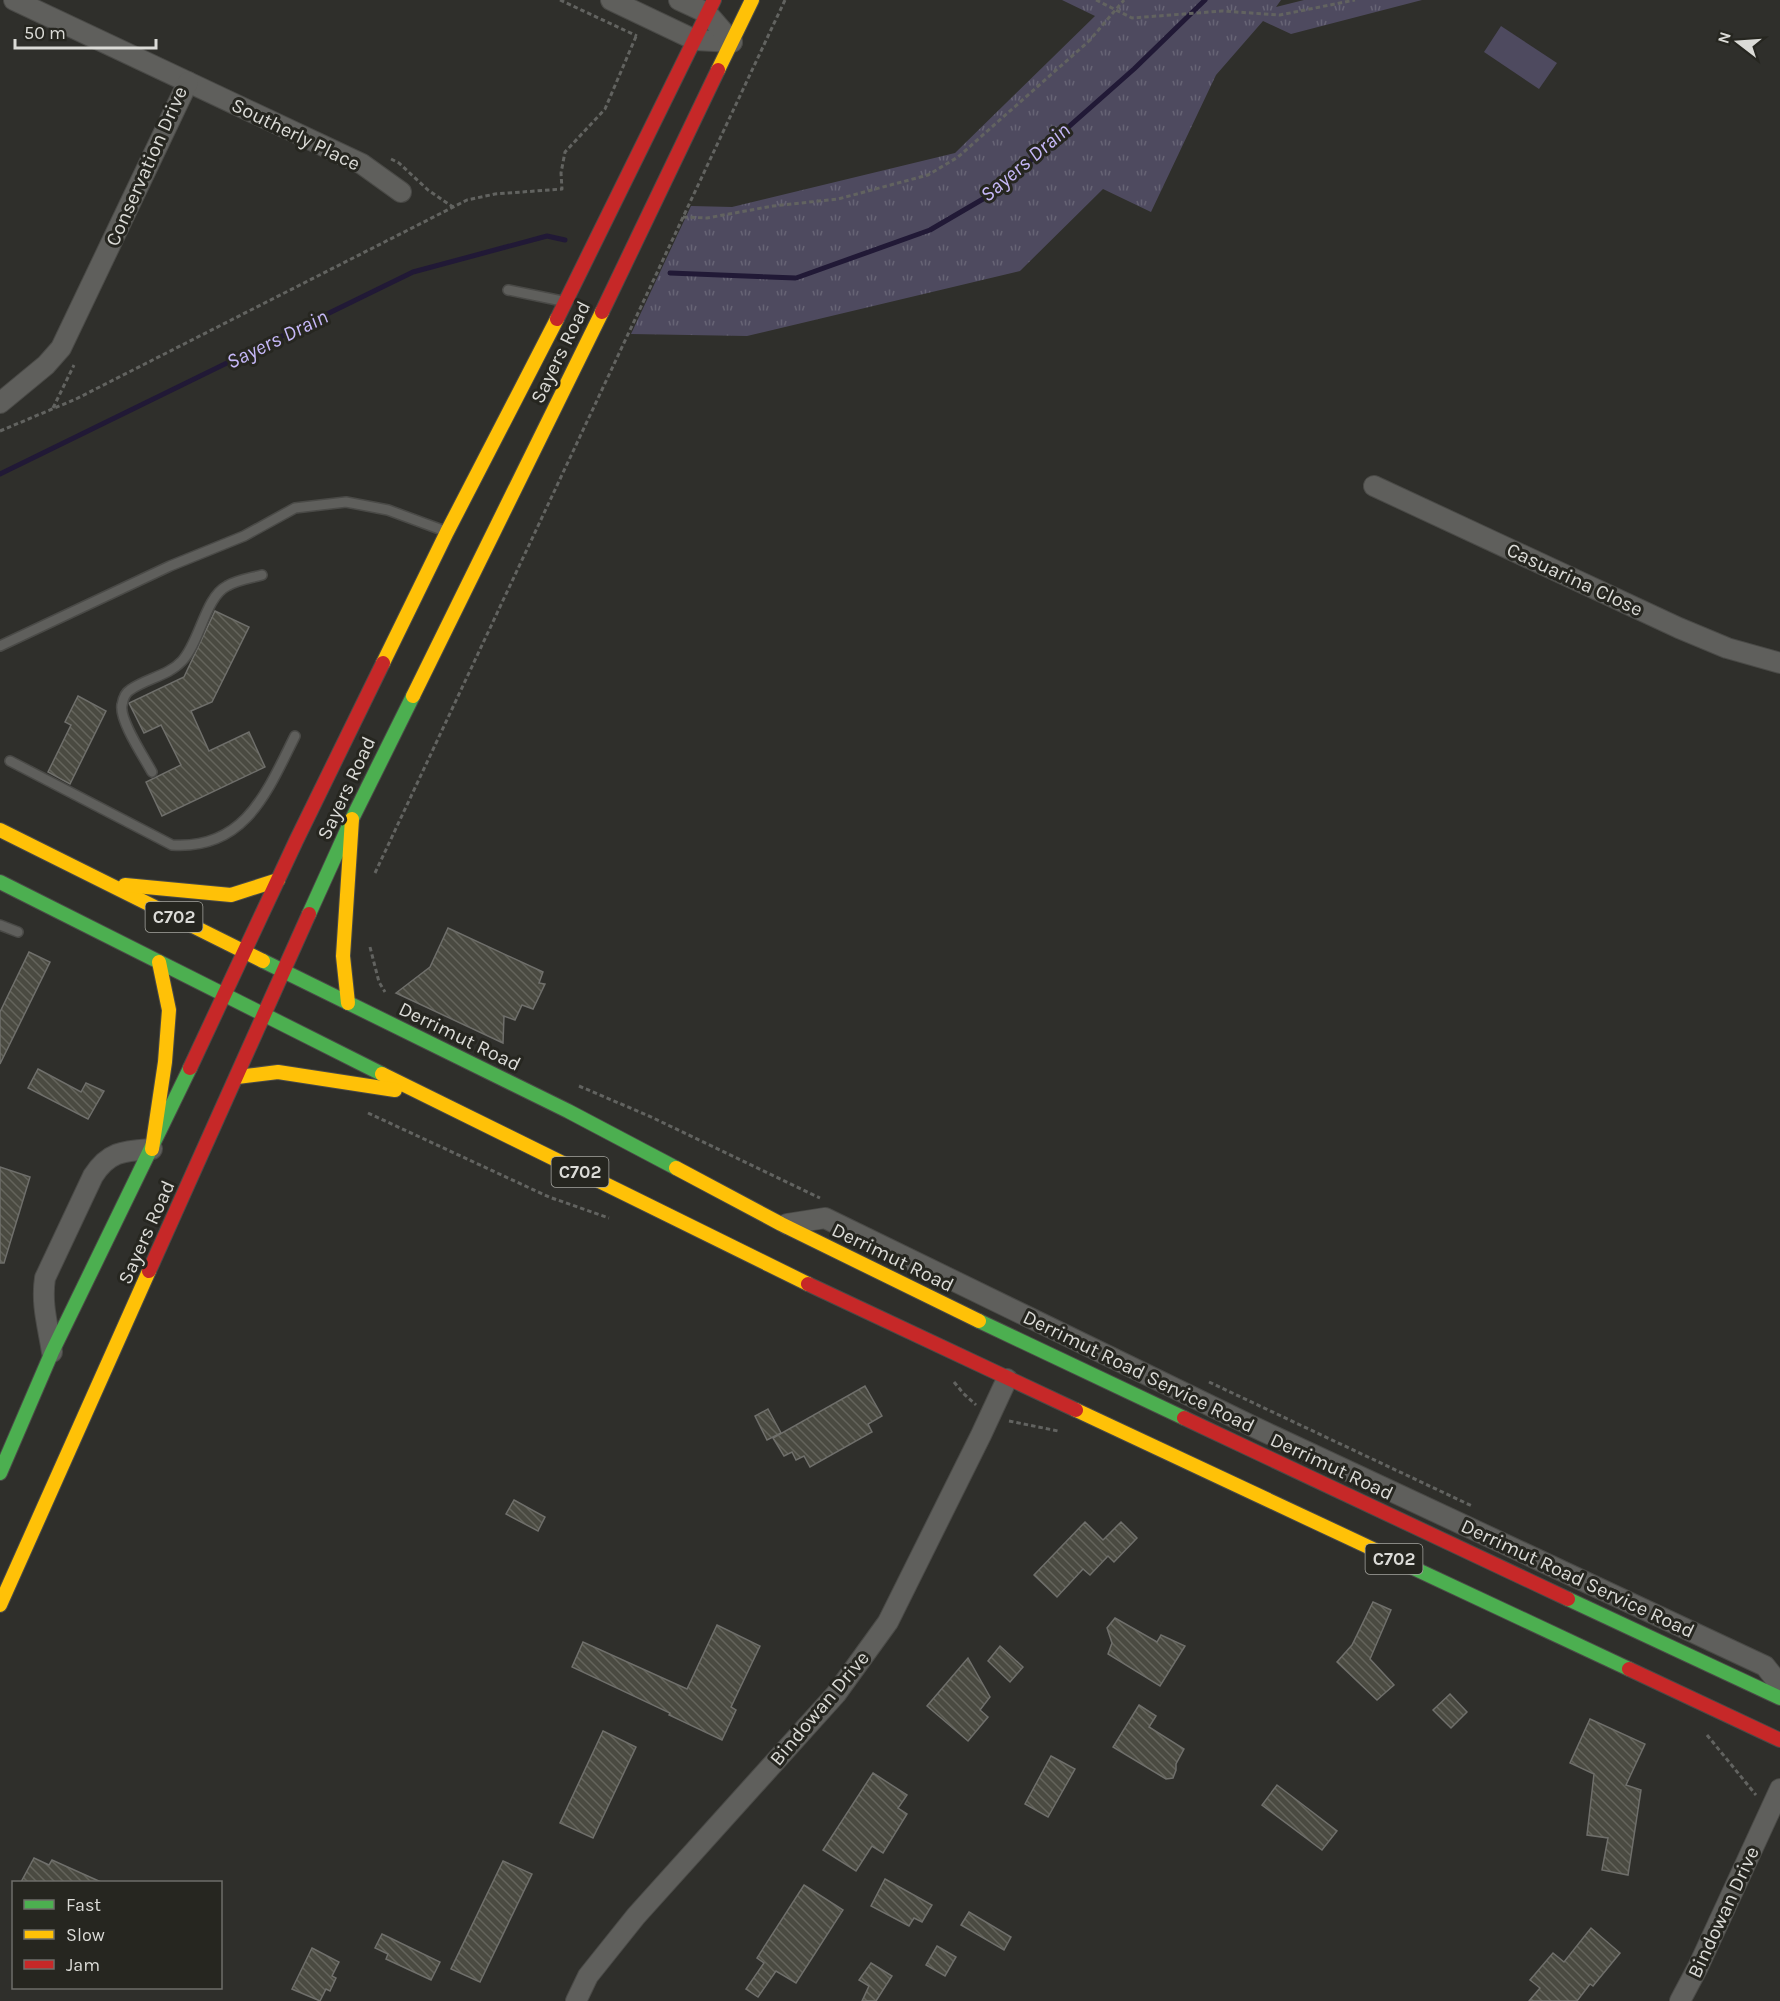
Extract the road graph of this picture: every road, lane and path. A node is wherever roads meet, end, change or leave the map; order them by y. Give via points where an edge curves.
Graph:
1 (14, 0) edge
2 (560, 0) edge
3 (611, 0) edge
4 (679, 0) edge
5 (752, 0) edge
6 (785, 0) edge
7 (1096, 0) edge
8 (1124, 0) edge
9 (1355, 0) edge
10 (710, 7) edge
11 (1115, 11) junction
12 (642, 14) junction
13 (637, 36) junction
14 (695, 40) junction
15 (732, 42) junction
16 (188, 82) junction
17 (419, 180) dead end
18 (401, 192) dead end
19 (453, 207) junction
20 (684, 217) junction
21 (508, 290) dead end
22 (566, 302) junction
23 (77, 357) dead end
24 (0, 403) edge
25 (52, 409) junction
26 (0, 431) edge
27 (1374, 486) dead end
28 (452, 534) junction
29 (262, 575) dead end
30 (0, 646) edge
31 (1780, 663) edge
32 (295, 736) dead end
33 (10, 761) dead end
34 (152, 772) dead end
35 (352, 819) junction
36 (0, 830) edge
37 (374, 875) dead end
38 (278, 880) junction
39 (0, 882) edge
40 (102, 882) junction
41 (0, 925) edge
42 (18, 932) dead end
43 (368, 939) dead end
44 (244, 951) junction
45 (159, 962) junction
46 (375, 963) dead end
47 (284, 971) junction
48 (224, 996) junction
49 (348, 1003) junction
50 (264, 1015) junction
51 (237, 1077) junction
52 (423, 1094) junction
53 (152, 1149) junction
54 (781, 1224) junction
55 (52, 1352) junction
56 (1016, 1359) junction
57 (1252, 1426) junction
58 (1223, 1452) junction
59 (0, 1473) edge
60 (1245, 1490) junction
61 (0, 1605) edge
62 (1780, 1684) edge
63 (1780, 1698) edge
64 (1780, 1740) edge
65 (1780, 1790) edge
66 (576, 2001) edge
67 (1680, 2001) edge

1 - 16 street, Conservation Drive
2 - 13 path
3 - 12 street
4 - 10 street
5 - 15 main road, Sayers Road
6 - 20 path
7 - 11 path
8 - 11 path
9 - 11 path via 1280,15 1222,11 1132,18
10 - 14 main road, Sayers Road
10 - 15 street
11 - 20 path via 1089,41 958,157 928,175 838,199 708,218
12 - 13 path
12 - 14 street
13 - 19 path via 605,110 565,152 562,189 495,194
14 - 15 street
14 - 22 main road, Sayers Road
15 - 35 main road, Sayers Road via 481,546
16 - 18 street, Southerly Place via 362,164
16 - 24 street, Conservation Drive via 66,339 46,365
17 - 19 path
19 - 25 path
20 - 37 path
21 - 22 lane
22 - 28 main road, Sayers Road
23 - 25 path
25 - 26 path
27 - 31 street, Casuarina Close via 1679,628 1727,648
28 - 30 lane via 388,510 346,502 295,508 244,536 170,566
28 - 38 main road, Sayers Road
29 - 34 lane via 224,587 211,604 184,660 125,695 121,709 124,720
32 - 33 lane via 265,796 250,816 231,831 189,846 172,845
35 - 47 main road, Sayers Road
35 - 49 main road via 343,956
36 - 40 main road, Derrimut Road / C702
38 - 40 main road via 231,895
38 - 44 main road, Sayers Road
39 - 45 main road, Derrimut Road / C702
40 - 44 main road, Derrimut Road / C702
41 - 42 lane
43 - 46 path
44 - 47 main road, Derrimut Road / C702
44 - 48 main road, Sayers Road
45 - 48 main road, Derrimut Road / C702
45 - 53 main road via 169,1010
47 - 49 main road, Derrimut Road / C702
47 - 50 main road, Sayers Road
48 - 50 main road, Derrimut Road / C702
48 - 53 main road, Sayers Road
49 - 54 main road, Derrimut Road / C702 via 568,1111
50 - 51 main road, Sayers Road
50 - 52 main road, Derrimut Road / C702
51 - 52 main road via 278,1072
51 - 61 main road, Sayers Road
52 - 56 main road, Derrimut Road / C702 via 737,1251
53 - 55 main road, Sayers Road
53 - 55 street via 110,1156 93,1176 45,1278 42,1294
54 - 56 main road, Derrimut Road / C702
54 - 57 street, Derrimut Road Service Road via 825,1218
55 - 59 main road, Sayers Road
56 - 58 main road, Derrimut Road / C702
56 - 60 main road, Derrimut Road / C702
56 - 66 street, Bindowan Drive via 888,1622 836,1694 636,1916 588,1976
57 - 58 street
57 - 62 street, Derrimut Road Service Road via 1765,1666
58 - 60 main road via 1228,1471
58 - 63 main road, Derrimut Road / C702
60 - 64 main road, Derrimut Road / C702
65 - 67 street, Bindowan Drive

